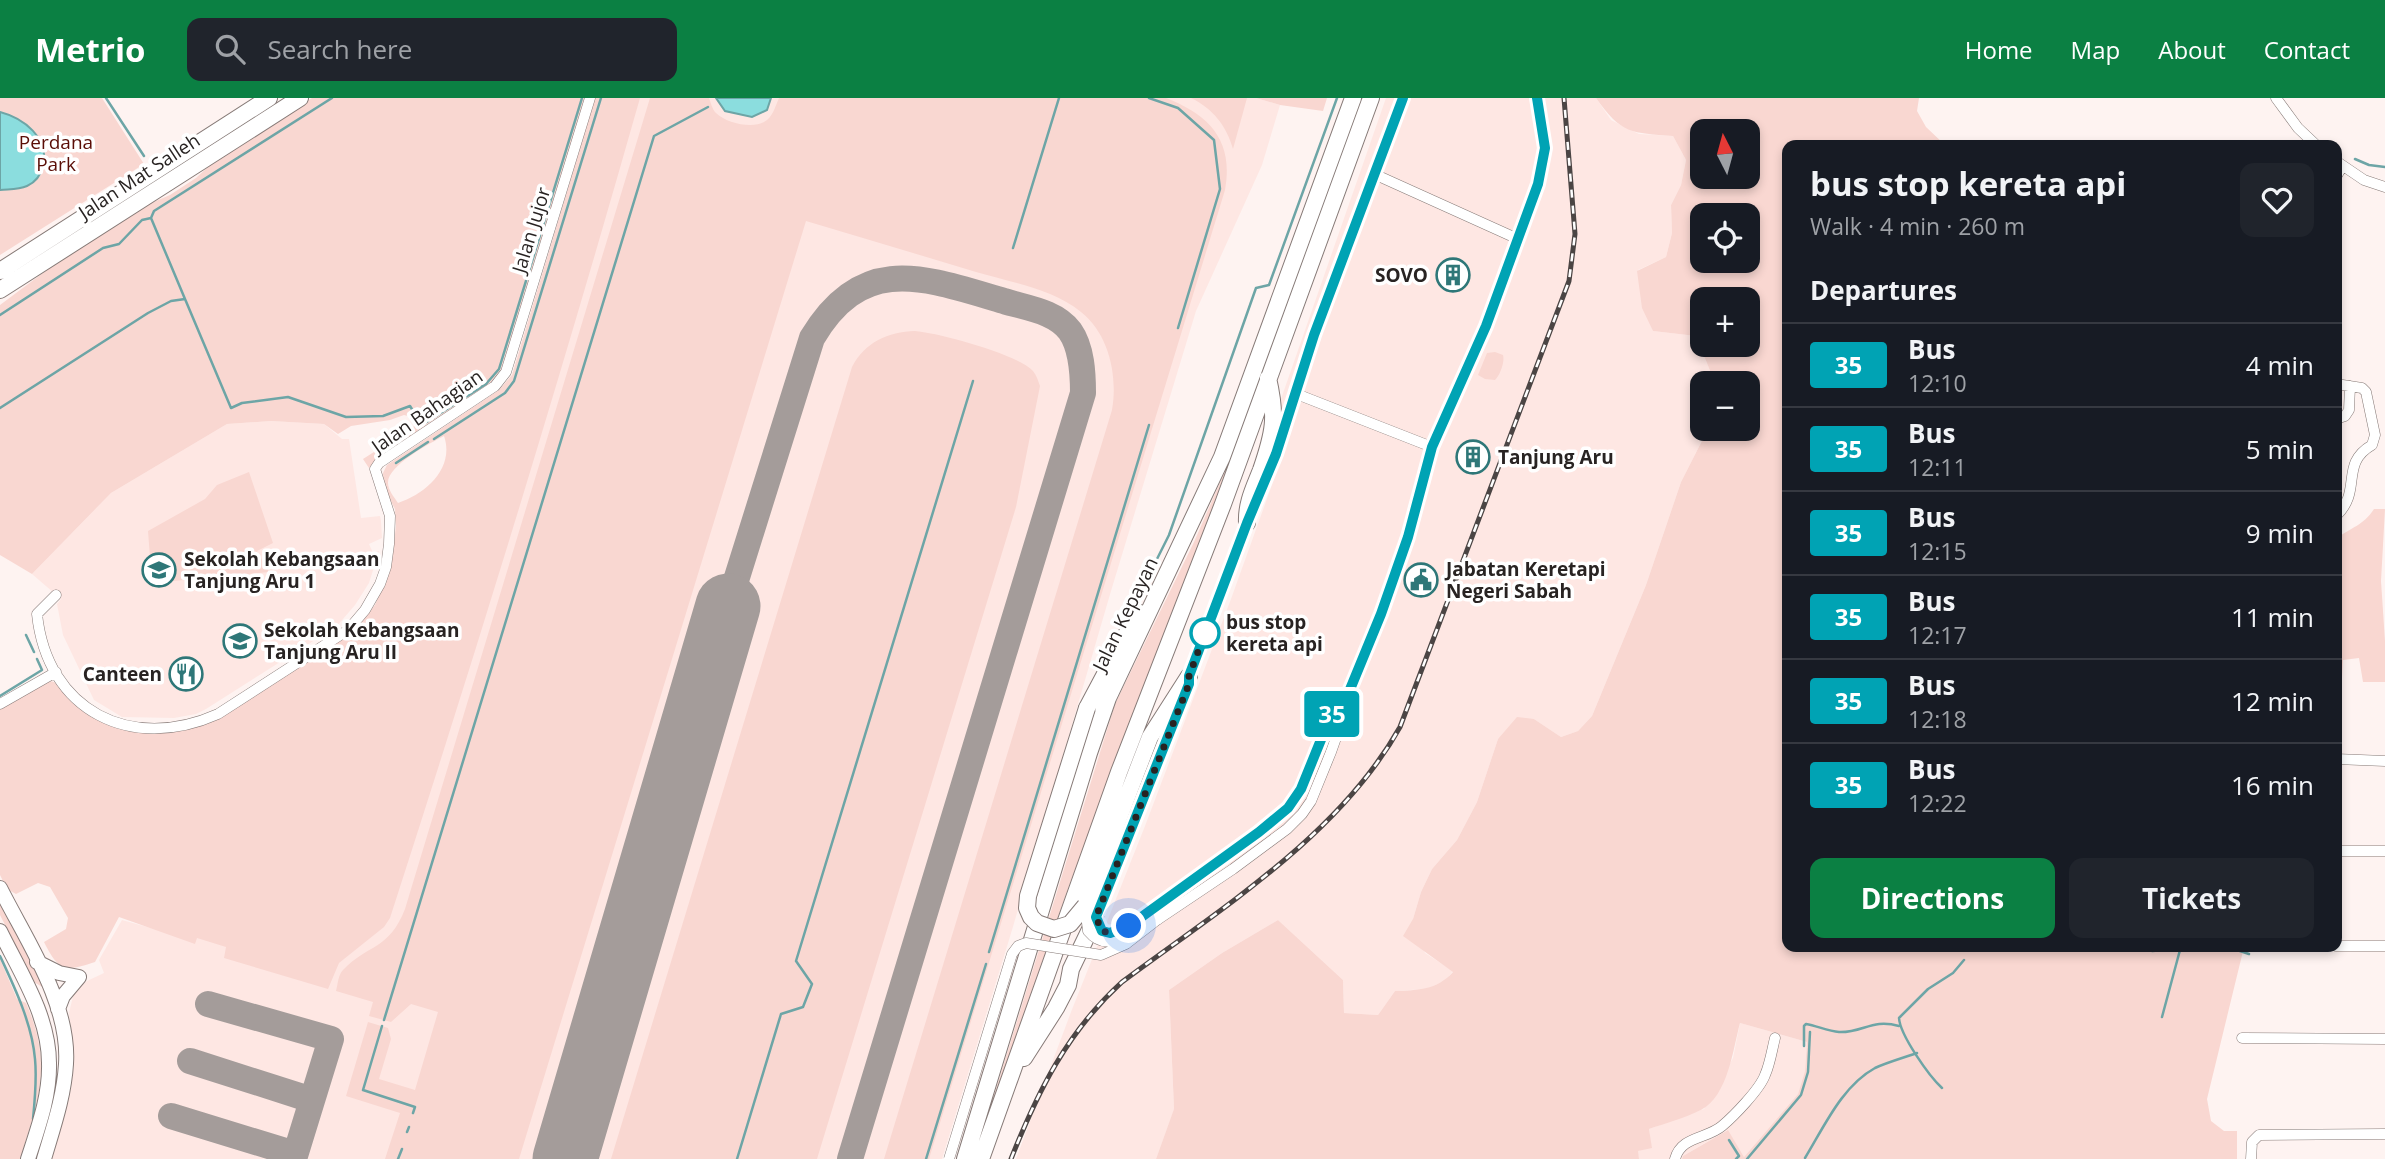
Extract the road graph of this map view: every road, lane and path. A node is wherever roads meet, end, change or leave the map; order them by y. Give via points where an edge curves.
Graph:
1 (286, 98) edge
2 (300, 98) edge
3 (590, 98) edge
4 (1353, 98) edge
5 (1371, 98) edge
6 (1395, 98) edge
7 (1403, 98) edge
8 (1537, 98) edge
9 (2276, 98) edge
10 (264, 99) edge
11 (2311, 140) edge
12 (1384, 150) junction
13 (2342, 166) edge
14 (1374, 174) junction
15 (2385, 187) edge
16 (1518, 239) junction
17 (0, 271) edge
18 (0, 290) edge
19 (506, 372) joint
20 (1268, 378) junction
21 (2342, 385) edge
22 (2350, 386) junction
23 (1294, 393) junction
24 (2342, 417) edge
25 (1432, 447) junction
26 (2342, 509) edge
27 (1247, 523) junction
28 (56, 596) dead end
29 (1153, 603) junction
30 (56, 672) junction
31 (1189, 676) joint
32 (0, 704) edge
33 (1344, 704) junction
34 (2342, 759) edge
35 (2385, 761) edge
36 (2342, 851) edge
37 (2385, 851) edge
38 (0, 888) edge
39 (1090, 911) junction
40 (1157, 920) junction
41 (0, 931) edge
42 (2342, 946) edge
43 (2385, 946) edge
44 (37, 962) junction
45 (1071, 969) junction
46 (58, 1009) junction
47 (1774, 1038) dead end
48 (2242, 1038) dead end
49 (2385, 1039) edge
50 (1022, 1045) junction
51 (1003, 1097) junction
52 (2385, 1134) edge
53 (29, 1159) edge
54 (44, 1159) edge
55 (949, 1159) edge
56 (965, 1159) edge
57 (981, 1159) edge
58 (1675, 1159) edge
59 (2251, 1159) edge

1 - 10 street via 269,107
2 - 18 main road, Jalan Mat Salleh
3 - 19 street, Jalan Jujor
4 - 29 main road, Jalan Kepayan via 1222,457
5 - 20 main road
6 - 12 street via 1382,139
7 - 12 street
8 - 16 street via 1545,148 1543,165
9 - 11 street
10 - 17 main road, Jalan Mat Salleh
12 - 14 street
13 - 15 street
14 - 16 street
14 - 23 street
16 - 25 street via 1483,334
19 - 30 street, Jalan Bahagian via 495,386 379,463 376,475 390,516 386,567 365,610 337,638 218,714 177,728 130,727 95,714 76,699
20 - 27 main road via 1274,424 1246,507
20 - 50 main road
21 - 22 street
22 - 24 street via 2349,410
22 - 26 street via 2366,392 2375,435 2372,445 2354,461 2351,494
23 - 25 street
23 - 27 street via 1276,454
25 - 33 street via 1408,537
27 - 31 street
28 - 30 street, Jalan Bahagian via 37,614 46,655
29 - 39 main road, bridge via 1136,616 1087,708 1028,896 1027,908 1037,923 1054,929
29 - 56 main road, Jalan Kepayan via 1108,698 1089,752
30 - 32 street
31 - 39 main road via 1150,737
33 - 39 street via 1331,715 1296,798 1276,820 1129,926 1102,931
33 - 40 street via 1327,761 1302,814
34 - 35 street
36 - 37 street
38 - 44 main road
39 - 40 street, bridge via 1088,931 1111,943
39 - 45 main road
40 - 55 street, bridge via 1126,944 1101,955 1026,943 1018,946
41 - 53 main road via 46,1032 48,1089
42 - 43 street
44 - 46 main road
44 - 46 main road via 79,977
45 - 50 main road via 1054,974
45 - 51 main road via 1056,1008
46 - 54 main road via 66,1061 63,1092
47 - 58 street via 1759,1086 1724,1124 1686,1142
48 - 49 street
50 - 51 main road
51 - 57 main road
52 - 59 street via 2259,1136 2252,1142

